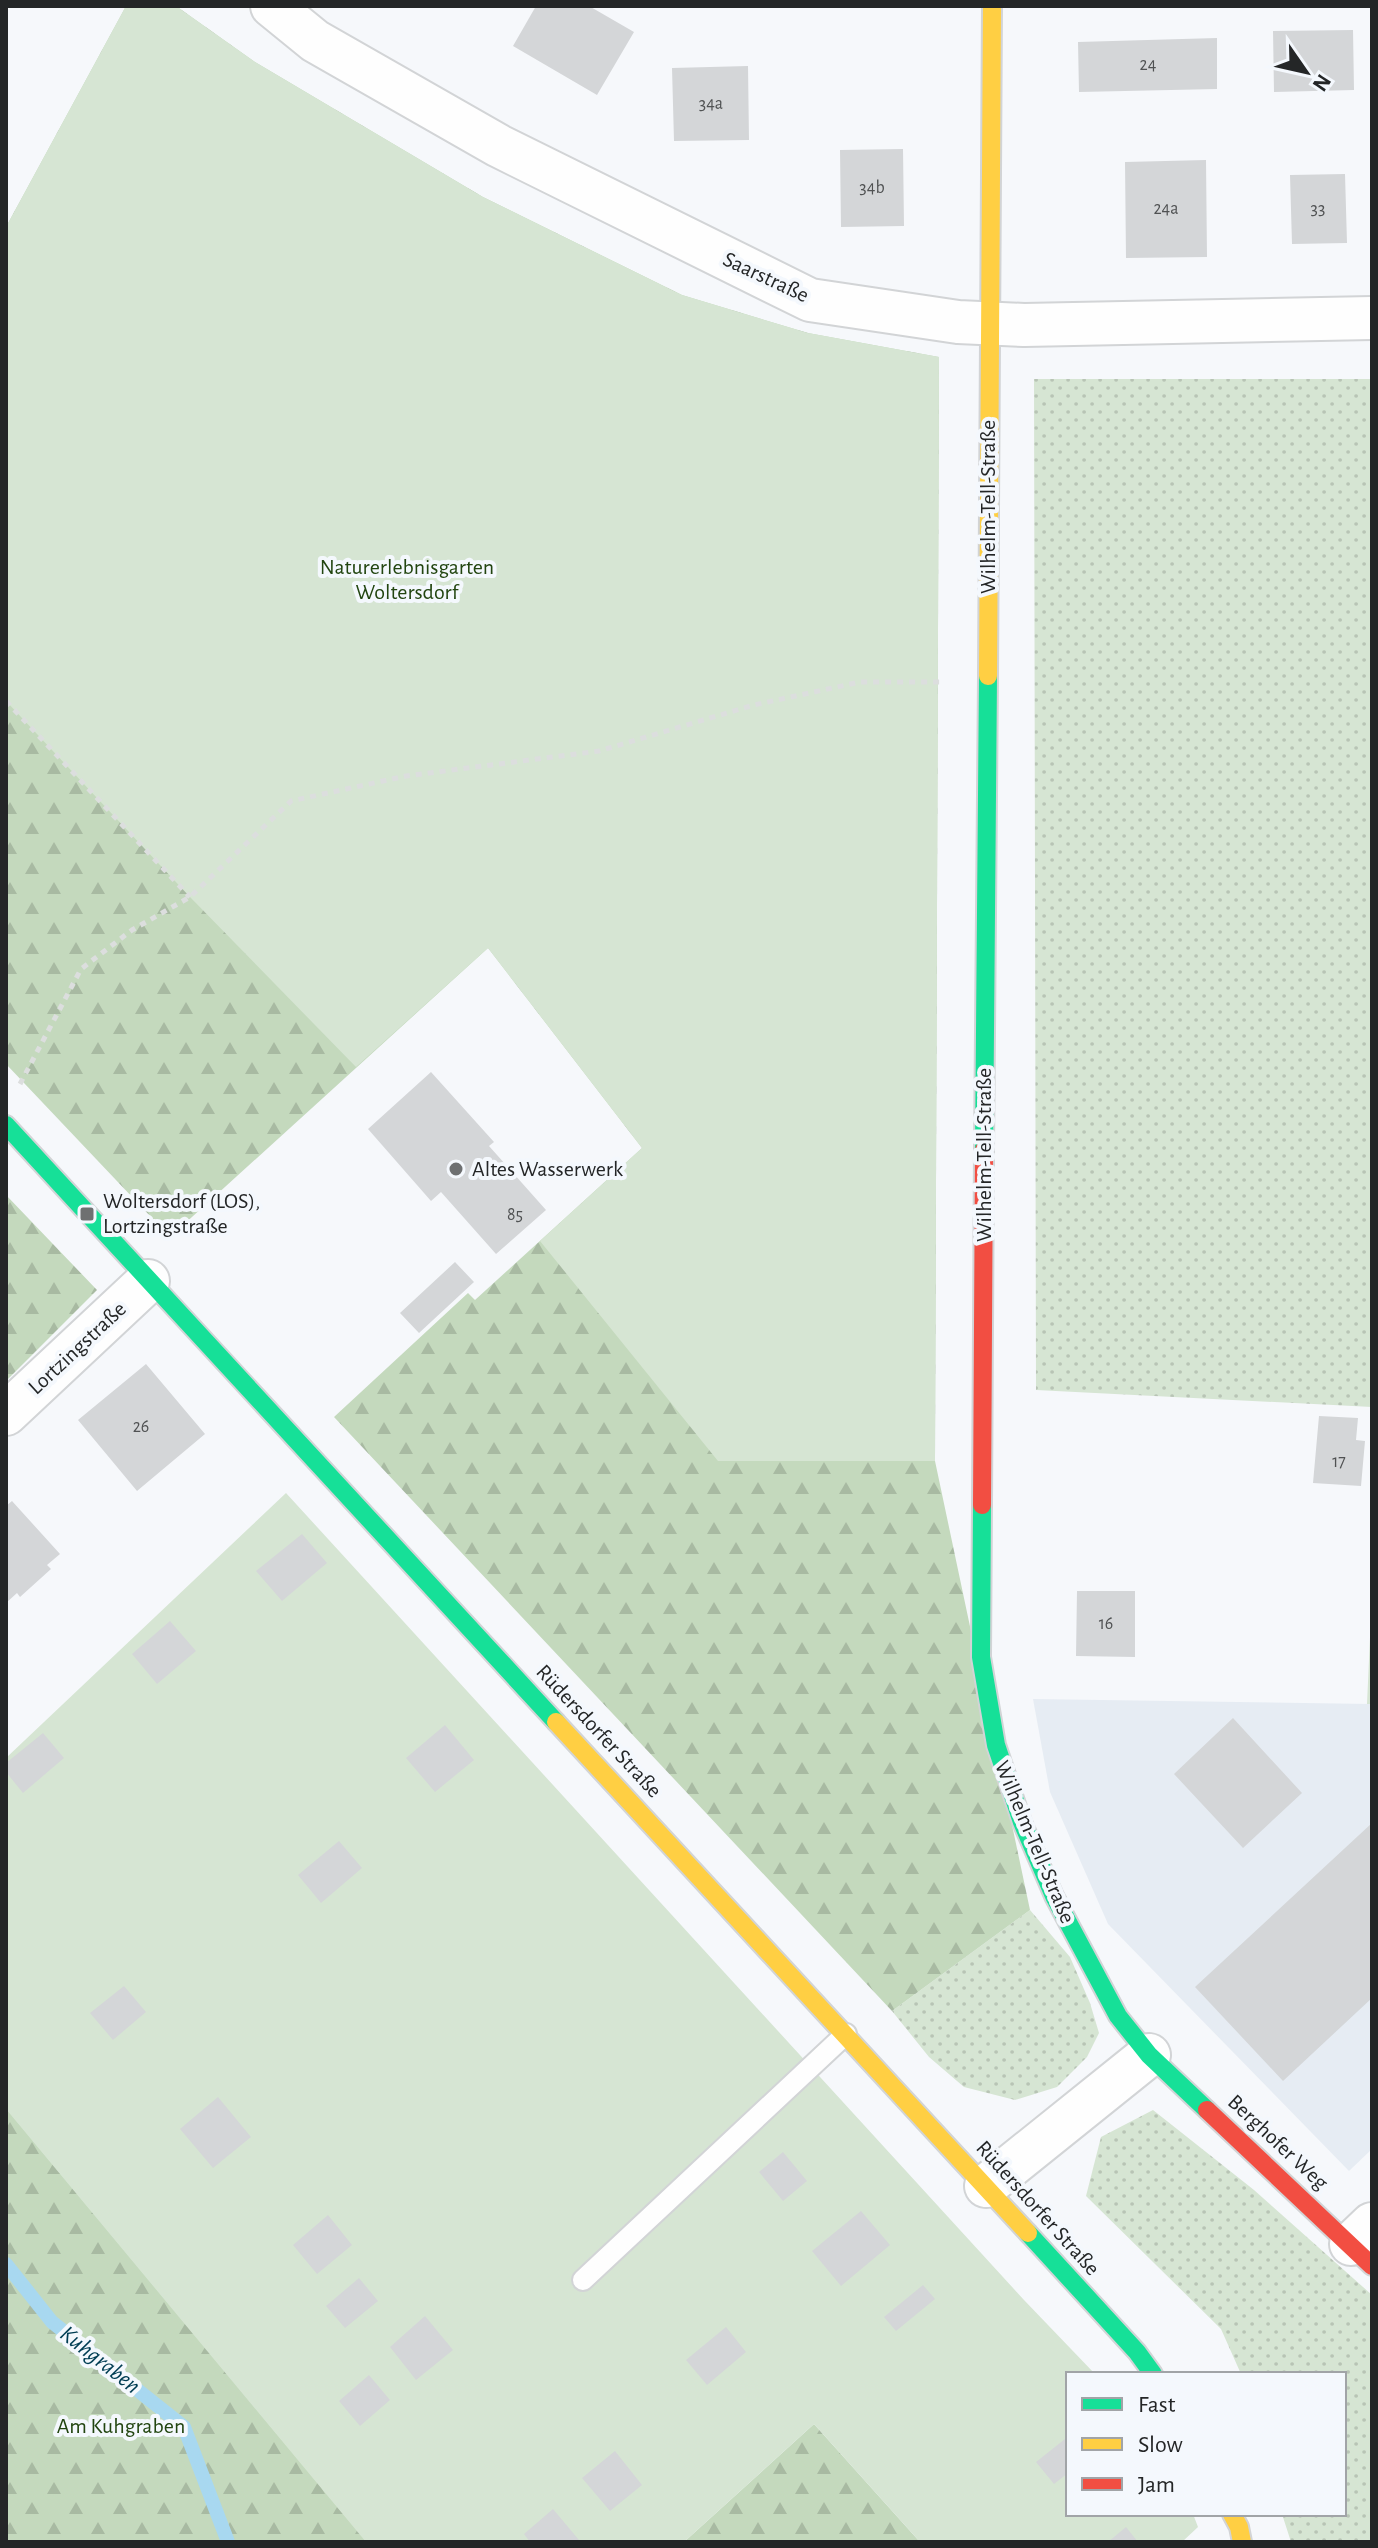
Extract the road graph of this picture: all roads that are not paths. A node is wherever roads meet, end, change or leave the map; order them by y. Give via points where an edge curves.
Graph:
1 (272, 6) edge
2 (992, 6) edge
3 (1372, 318) edge
4 (990, 323) junction
5 (6, 1125) edge
6 (148, 1281) junction
7 (6, 1414) edge
8 (846, 2034) junction
9 (1149, 2055) junction
10 (986, 2186) junction
11 (1365, 2245) edge
12 (583, 2280) dead end
13 (1152, 2372) edge
14 (1233, 2516) edge
15 (1242, 2542) edge

1 - 4 street, Saarstraße via 315,41 499,146 810,300
2 - 4 street, Wilhelm-Tell-Straße
3 - 4 street, Saarstraße
4 - 9 street, Wilhelm-Tell-Straße via 981,1657 996,1745 1022,1822 1054,1896 1118,2016
5 - 6 street, Rüdersdorfer Straße
6 - 7 street, Lortzingstraße
6 - 8 street, Rüdersdorfer Straße
8 - 10 street, Rüdersdorfer Straße
8 - 12 lane
9 - 10 street
9 - 11 street, Berghofer Weg
10 - 13 street, Rüdersdorfer Straße
14 - 15 street

